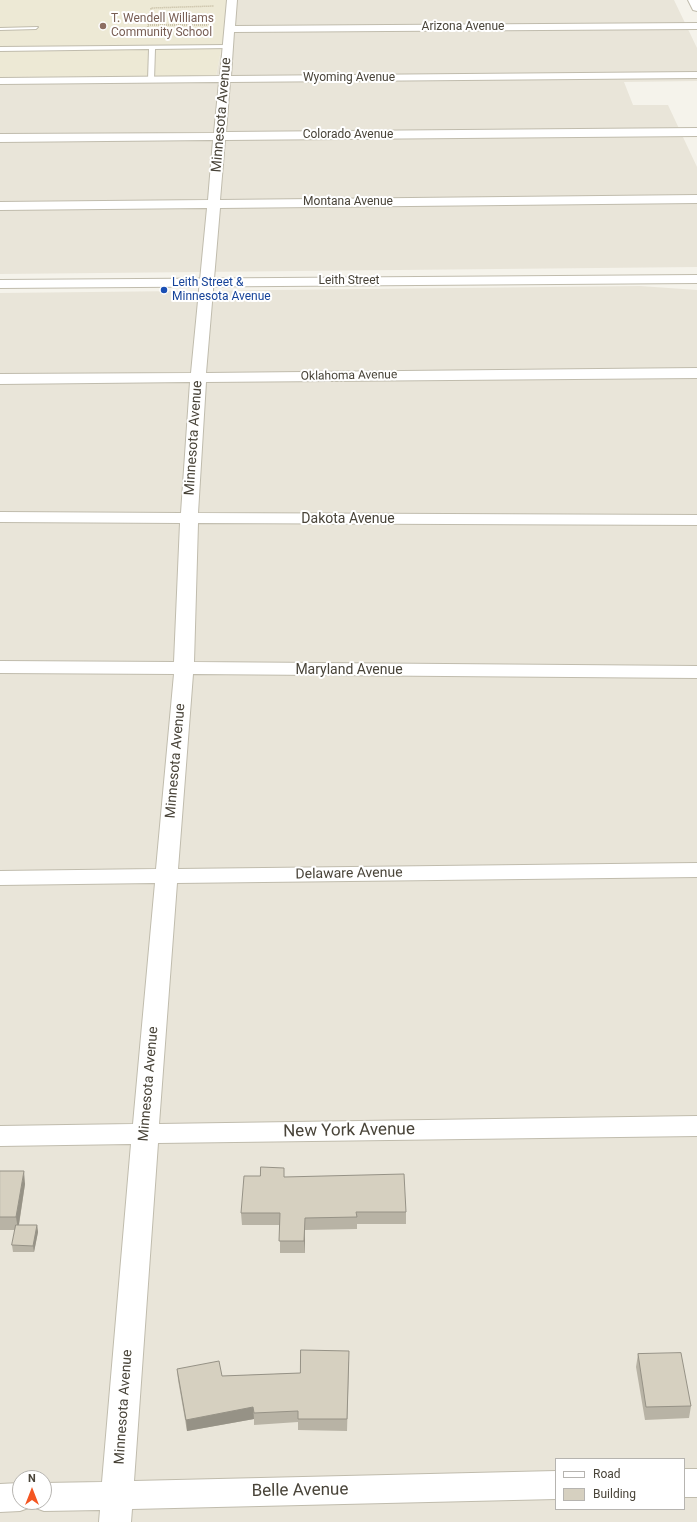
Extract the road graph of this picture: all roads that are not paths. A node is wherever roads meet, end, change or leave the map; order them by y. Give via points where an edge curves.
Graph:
1 (693, 0) edge
2 (224, 3) edge
3 (697, 8) edge
4 (697, 26) edge
5 (36, 28) dead end
6 (0, 29) edge
7 (224, 34) junction
8 (152, 48) junction
9 (0, 49) edge
10 (697, 75) edge
11 (225, 79) junction
12 (151, 80) junction
13 (0, 81) edge
14 (697, 132) edge
15 (220, 136) junction
16 (0, 138) edge
17 (697, 199) edge
18 (214, 204) junction
19 (0, 206) edge
20 (697, 279) edge
21 (207, 282) junction
22 (0, 284) edge
23 (697, 373) edge
24 (198, 378) junction
25 (0, 380) edge
26 (0, 517) edge
27 (189, 518) junction
28 (697, 520) edge
29 (0, 667) edge
30 (184, 668) junction
31 (697, 672) edge
32 (697, 870) edge
33 (166, 876) junction
34 (0, 878) edge
35 (697, 1126) edge
36 (145, 1134) junction
37 (0, 1136) edge
38 (685, 1483) edge
39 (697, 1483) edge
40 (555, 1486) edge
41 (12, 1497) edge
42 (0, 1498) edge
43 (52, 1498) edge
44 (116, 1508) edge

1 - 3 street
2 - 7 street, Minnesota Avenue
4 - 7 street, Arizona Avenue
5 - 6 lane
7 - 8 lane
7 - 11 street, Minnesota Avenue
8 - 9 lane
8 - 12 lane
10 - 11 street, Wyoming Avenue
11 - 12 street, Wyoming Avenue
11 - 15 street, Minnesota Avenue
12 - 13 street, Wyoming Avenue
14 - 15 street, Colorado Avenue
15 - 16 street, Colorado Avenue
15 - 18 street, Minnesota Avenue
17 - 18 street, Montana Avenue
18 - 19 street, Montana Avenue
18 - 21 street, Minnesota Avenue
20 - 21 street, Leith Street
21 - 22 street, Leith Street
21 - 24 street, Minnesota Avenue
23 - 24 street, Oklahoma Avenue
24 - 25 street, Oklahoma Avenue
24 - 27 street, Minnesota Avenue
26 - 27 street, Dakota Avenue
27 - 28 street, Dakota Avenue
27 - 30 street, Minnesota Avenue
29 - 30 street, Maryland Avenue
30 - 31 street, Maryland Avenue
30 - 33 street, Minnesota Avenue
32 - 33 street, Delaware Avenue
33 - 34 street, Delaware Avenue
33 - 36 street, Minnesota Avenue
35 - 36 street, New York Avenue
36 - 37 street, New York Avenue
36 - 44 street, Minnesota Avenue
38 - 39 street
40 - 44 street, Belle Avenue
41 - 42 street
43 - 44 street, Belle Avenue

